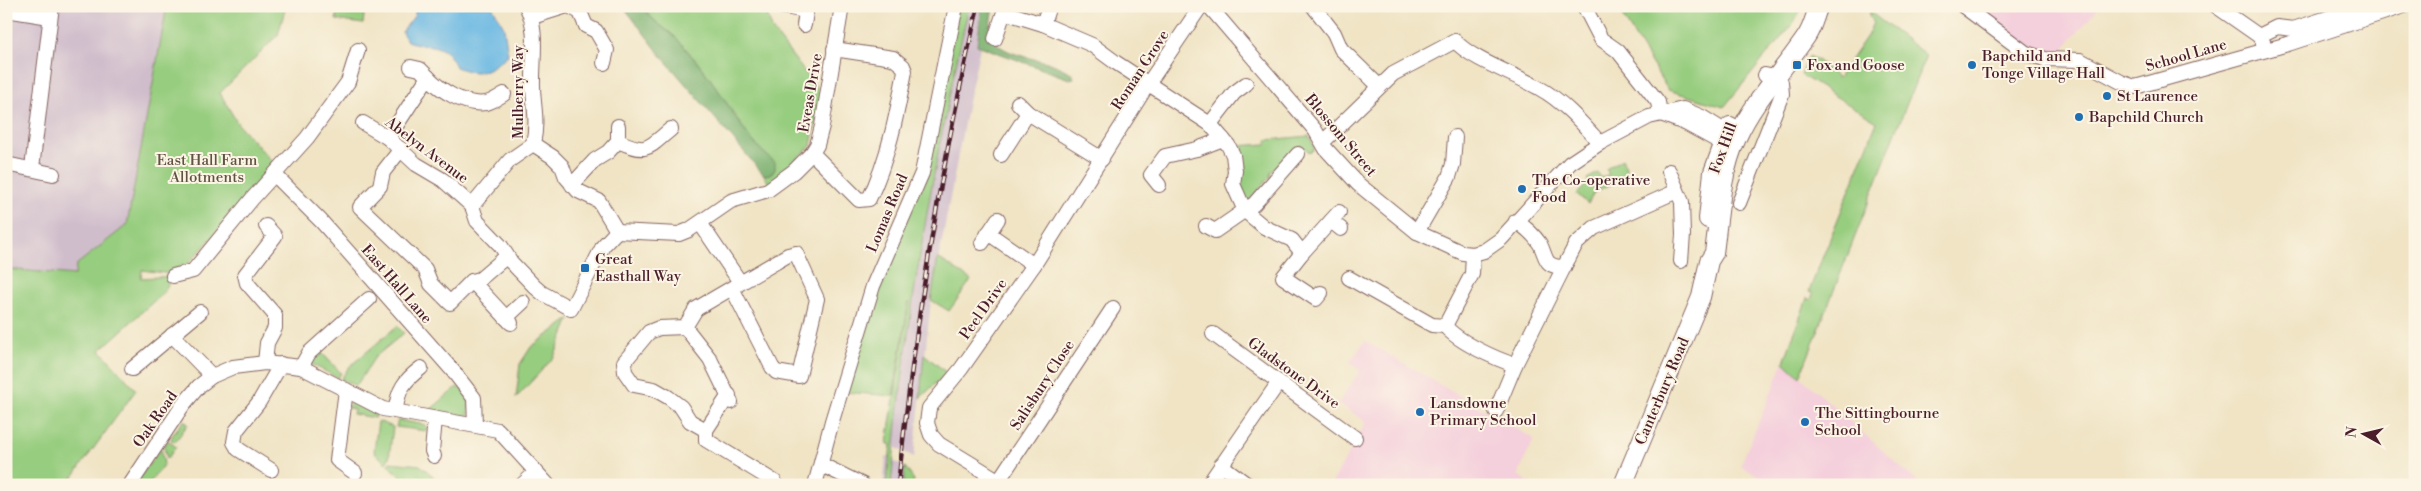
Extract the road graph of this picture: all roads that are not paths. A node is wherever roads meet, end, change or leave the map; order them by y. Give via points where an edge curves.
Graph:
1 (568, 6) edge
2 (779, 6) edge
3 (842, 6) edge
4 (956, 6) edge
5 (1049, 6) edge
6 (1201, 6) edge
7 (1209, 6) edge
8 (1313, 6) edge
9 (1584, 6) edge
10 (1963, 6) edge
11 (2216, 6) edge
12 (2365, 6) edge
13 (2404, 6) edge
14 (1004, 9) edge
15 (6, 10) edge
16 (1817, 10) edge
17 (51, 12) edge
18 (529, 12) edge
19 (806, 14) edge
20 (1043, 24) junction
21 (2259, 36) junction
22 (996, 39) dead end
23 (834, 49) junction
24 (2266, 49) junction
25 (358, 50) dead end
26 (609, 53) dead end
27 (411, 67) dead end
28 (1770, 76) junction
29 (428, 77) junction
30 (1148, 84) junction
31 (1246, 84) dead end
32 (1379, 86) junction
33 (504, 94) dead end
34 (1660, 113) junction
35 (363, 123) dead end
36 (1210, 124) junction
37 (1122, 126) joint
38 (671, 129) dead end
39 (1455, 137) dead end
40 (388, 138) junction
41 (1222, 139) junction
42 (1729, 140) junction
43 (1323, 142) junction
44 (1600, 143) junction
45 (533, 144) junction
46 (401, 149) junction
47 (812, 152) junction
48 (1007, 152) dead end
49 (1298, 154) dead end
50 (1102, 159) junction
51 (6, 164) edge
52 (32, 168) junction
53 (1669, 171) dead end
54 (53, 174) dead end
55 (274, 175) junction
56 (572, 185) junction
57 (1158, 185) dead end
58 (1678, 191) junction
59 (1739, 203) dead end
60 (472, 206) junction
61 (1245, 211) junction
62 (998, 219) dead end
63 (1337, 220) dead end
64 (1516, 221) junction
65 (700, 223) junction
66 (266, 226) dead end
67 (1206, 226) dead end
68 (618, 231) junction
69 (1417, 232) junction
70 (1302, 253) junction
71 (1473, 254) junction
72 (507, 256) junction
73 (1681, 261) dead end
74 (1034, 264) junction
75 (1564, 267) junction
76 (173, 276) dead end
77 (1349, 278) dead end
78 (472, 281) junction
79 (736, 285) junction
80 (1321, 293) dead end
81 (1701, 297) joint
82 (369, 299) dead end
83 (523, 302) dead end
84 (1113, 308) dead end
85 (200, 312) dead end
86 (1445, 326) junction
87 (685, 327) junction
88 (1213, 334) dead end
89 (172, 335) junction
90 (265, 363) junction
91 (281, 364) junction
92 (1515, 365) junction
93 (301, 367) junction
94 (421, 368) dead end
95 (132, 369) dead end
96 (212, 376) junction
97 (1279, 382) junction
98 (346, 390) junction
99 (396, 411) junction
100 (1496, 411) dead end
101 (435, 419) junction
102 (475, 424) junction
103 (706, 430) junction
104 (1356, 438) dead end
105 (434, 456) dead end
106 (822, 465) junction
107 (1221, 465) junction
108 (271, 470) dead end
109 (536, 472) junction
110 (355, 473) dead end
111 (775, 482) dead end
112 (1002, 482) edge
113 (130, 485) edge
114 (522, 485) edge
115 (548, 485) edge
116 (816, 485) edge
117 (863, 485) edge
118 (1208, 485) edge
119 (1248, 485) edge
120 (1623, 485) edge

1 - 18 street
1 - 26 street via 580,12 586,26 596,32
2 - 19 street
3 - 23 street, Eveas Drive
4 - 106 street, Lomas Road via 922,173 874,286 830,427
5 - 20 street
6 - 30 street, Roman Grove
7 - 43 street, Blossom Street
8 - 32 street via 1334,33 1341,49
9 - 34 street via 1601,39 1618,50 1658,102
10 - 24 street, School Lane via 2026,53 2045,59 2080,60 2135,87
11 - 21 street
12 - 21 street via 2293,29 2277,27
13 - 24 street, School Lane
14 - 20 street
14 - 22 street
15 - 17 street
16 - 28 main road, Fox Hill
17 - 52 street
18 - 45 street, Mulberry Way via 534,38 537,126
20 - 30 street via 1092,45
21 - 24 street
23 - 47 street, Eveas Drive via 822,126
23 - 47 street via 893,58 904,66 898,108 869,199 859,200
25 - 55 street via 348,82 307,138
27 - 29 street via 420,69
28 - 42 main road, Fox Hill
28 - 59 street via 1781,82 1782,94
29 - 33 street via 456,98 467,101 485,103
29 - 40 street
30 - 36 street
30 - 37 street, Roman Grove
31 - 36 street via 1234,93
32 - 43 street
32 - 44 street via 1393,74 1455,41 1468,53 1542,89 1577,118
34 - 42 street
34 - 44 street
35 - 40 street, Abelyn Avenue
36 - 41 street
37 - 50 street, Peel Drive
38 - 56 street via 649,148 637,149 618,134 608,152 595,160
39 - 69 street via 1449,177
40 - 46 street, Abelyn Avenue
41 - 57 street via 1198,150 1165,156 1151,175
41 - 61 street via 1233,155 1233,184
42 - 81 main road, Fox Hill via 1714,253 1709,261
43 - 69 street, Blossom Street via 1358,184
44 - 64 street via 1570,164
45 - 56 street, Mulberry Way via 562,166
45 - 60 street, Abelyn Avenue via 510,160
46 - 60 street, Abelyn Avenue
46 - 78 street via 383,172 380,186 360,207 424,269 431,284 450,303
47 - 65 street, Eveas Drive via 794,171 768,190 731,201
48 - 50 street via 1023,108
49 - 61 street
50 - 74 street, Peel Drive
51 - 52 street
52 - 54 street
53 - 58 street
55 - 76 street via 193,271
55 - 102 street, East Hall Lane via 321,221 454,372 474,398
56 - 68 street, Mulberry Way via 598,201
58 - 73 street via 1683,214
58 - 75 street via 1594,228 1576,244
60 - 72 street via 476,221
61 - 67 street via 1215,231
61 - 70 street via 1264,227 1292,240
62 - 74 street via 985,238
63 - 70 street
64 - 71 street via 1501,239 1484,251
64 - 75 street via 1539,244 1547,261
65 - 68 street, Eveas Drive via 679,234
65 - 79 street
66 - 90 street via 275,236 245,274 247,283 275,314 275,328 267,343
68 - 72 street via 603,246 572,309 542,293
69 - 71 street, Blossom Street via 1463,253
70 - 80 street via 1283,277 1316,299
71 - 86 street via 1472,274
72 - 78 street via 480,279
74 - 112 street, Peel Drive via 961,370 929,408 927,423 931,435
75 - 92 street
77 - 86 street via 1432,325
78 - 83 street via 509,320
79 - 79 street via 796,253 817,299 799,376 776,372 772,367
79 - 87 street via 696,309
81 - 120 main road, Canterbury Road
82 - 93 street via 309,353
84 - 112 street, Salisbury Close
85 - 89 street
86 - 92 street via 1473,346
87 - 103 street via 710,359 730,398
87 - 103 street via 659,328 649,332 624,362 625,372 634,385 668,397 681,407 690,421
88 - 97 street, Gladstone Drive
89 - 95 street
89 - 96 street
90 - 91 street, Oak Road
90 - 96 street, Oak Road via 245,364
91 - 93 street, Oak Road
91 - 108 street via 259,402 236,431 234,442 238,450
92 - 100 street
93 - 98 street, Oak Road
94 - 99 street via 405,381 396,396
96 - 113 street, Oak Road via 183,404
97 - 104 street, Gladstone Drive
97 - 107 street
98 - 99 street, Oak Road via 383,409
98 - 110 street via 337,460
99 - 101 street, Oak Road
101 - 102 street, Oak Road
101 - 105 street
102 - 109 street, Oak Road via 501,432
103 - 111 street via 706,440
106 - 116 street, Lomas Road
106 - 117 street
107 - 118 street
107 - 119 street
109 - 114 street
109 - 115 street, Oak Road

